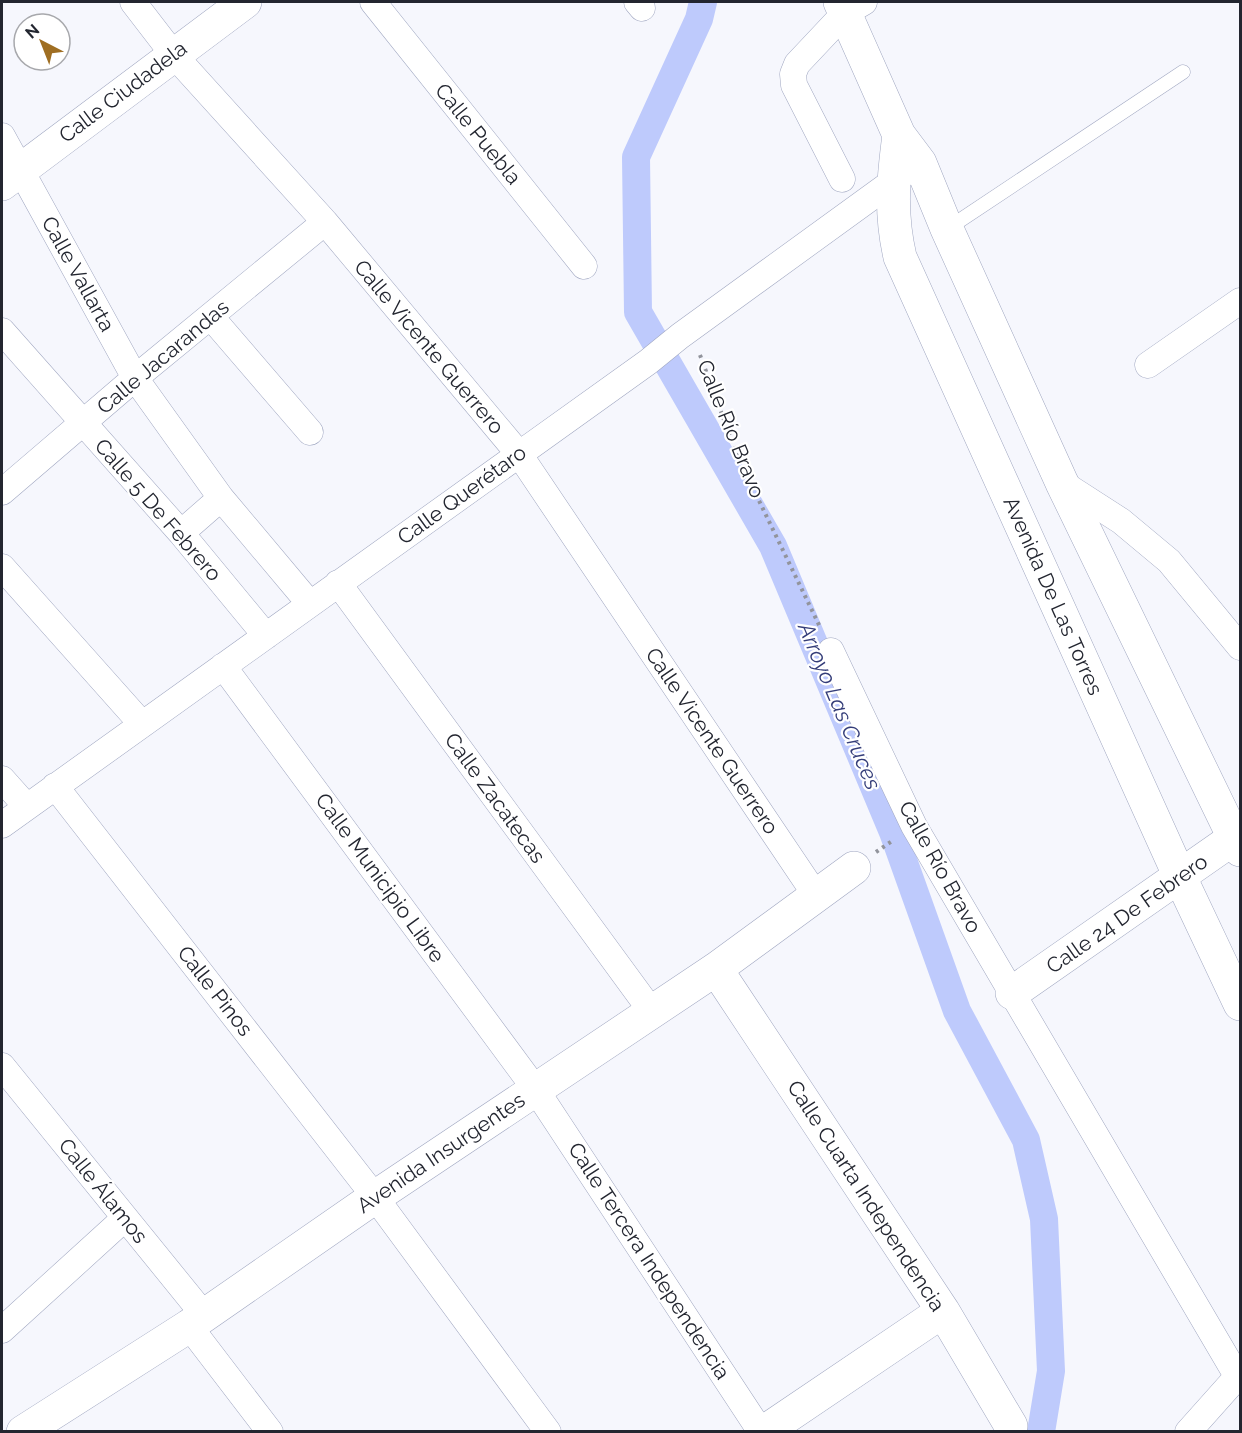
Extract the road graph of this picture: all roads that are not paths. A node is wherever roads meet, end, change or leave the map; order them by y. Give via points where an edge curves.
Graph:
1 (133, 2) edge
2 (245, 2) edge
3 (373, 2) edge
4 (850, 5) edge
5 (173, 54) junction
6 (1183, 72) dead end
7 (899, 135) junction
8 (2, 136) edge
9 (920, 163) junction
10 (11, 176) edge
11 (842, 179) dead end
12 (892, 181) junction
13 (325, 222) junction
14 (947, 229) junction
15 (584, 266) dead end
16 (1240, 303) edge
17 (211, 317) junction
18 (2, 331) edge
19 (1148, 365) dead end
20 (135, 378) junction
21 (83, 424) junction
22 (310, 432) dead end
23 (519, 454) junction
24 (1062, 483) junction
25 (2, 492) edge
26 (221, 498) junction
27 (181, 533) junction
28 (2, 567) edge
29 (338, 583) junction
30 (310, 604) junction
31 (266, 636) junction
32 (1240, 647) edge
33 (831, 651) road end
34 (223, 666) junction
35 (141, 723) junction
36 (2, 779) edge
37 (55, 786) junction
38 (27, 807) junction
39 (2, 825) edge
40 (1239, 841) edge
41 (854, 868) dead end
42 (1180, 877) junction
43 (815, 894) junction
44 (716, 969) junction
45 (1012, 993) junction
46 (1240, 1004) edge
47 (652, 1012) junction
48 (5, 1076) edge
49 (536, 1090) junction
50 (375, 1197) junction
51 (125, 1218) junction
52 (943, 1311) junction
53 (196, 1321) junction
54 (2, 1330) edge
55 (1239, 1378) edge
56 (1007, 1429) edge
57 (23, 1431) edge
58 (270, 1431) edge
59 (548, 1431) edge
60 (763, 1431) edge
61 (1188, 1431) edge

1 - 5 street, Calle Vicente Guerrero
2 - 5 street, Calle Ciudadela
3 - 15 street, Calle Puebla
4 - 7 street
4 - 11 street via 797,64 793,74 794,85
5 - 10 street, Calle Ciudadela
5 - 13 street, Calle Vicente Guerrero
6 - 14 lane
7 - 9 street
7 - 12 street, Avenida De Las Torres
8 - 10 street, Calle Vallarta
9 - 12 street, Calle Querétaro
9 - 14 street
10 - 20 street, Calle Vallarta
12 - 23 street, Calle Querétaro
12 - 42 street, Avenida De Las Torres via 900,257
13 - 17 street, Calle Jacarandas
13 - 23 street, Calle Vicente Guerrero
14 - 24 street
16 - 19 street
17 - 20 street, Calle Jacarandas
17 - 22 street
18 - 21 street, Calle 5 De Febrero
20 - 21 street, Calle Jacarandas
20 - 26 street, Calle Vallarta
21 - 25 street, Calle Jacarandas
21 - 27 street, Calle 5 De Febrero
23 - 29 street, Calle Querétaro
23 - 43 street, Calle Vicente Guerrero
24 - 32 street via 1121,521 1169,561
24 - 40 street
26 - 27 street
26 - 30 street, Calle Vallarta
27 - 31 street, Calle 5 De Febrero
28 - 35 street
29 - 30 street, Calle Querétaro
29 - 47 street, Calle Zacatecas
30 - 31 street, Calle Querétaro
31 - 34 street, Calle Querétaro
33 - 45 street, Calle Río Bravo via 914,826
34 - 35 street, Calle Querétaro
34 - 49 street, Calle Municipio Libre
35 - 37 street, Calle Querétaro
36 - 38 street
37 - 38 street, Calle Querétaro
37 - 50 street, Calle Pinos
38 - 39 street, Calle Querétaro
40 - 42 street, Calle 24 De Febrero
41 - 43 street, Avenida Insurgentes
42 - 45 street, Calle 24 De Febrero
42 - 46 street, Avenida De Las Torres
43 - 44 street, Avenida Insurgentes
44 - 47 street, Avenida Insurgentes
44 - 52 street, Calle Cuarta Independencia
45 - 55 street, Calle Río Bravo
47 - 49 street, Avenida Insurgentes
48 - 51 street, Calle Álamos
49 - 50 street, Avenida Insurgentes
49 - 60 street, Calle Tercera Independencia
50 - 53 street, Avenida Insurgentes
50 - 59 street, Calle Pinos
51 - 53 street, Calle Álamos
51 - 54 street
52 - 56 street, Calle Cuarta Independencia
52 - 60 street
53 - 57 street, Avenida Insurgentes
53 - 58 street, Calle Álamos
55 - 61 street

